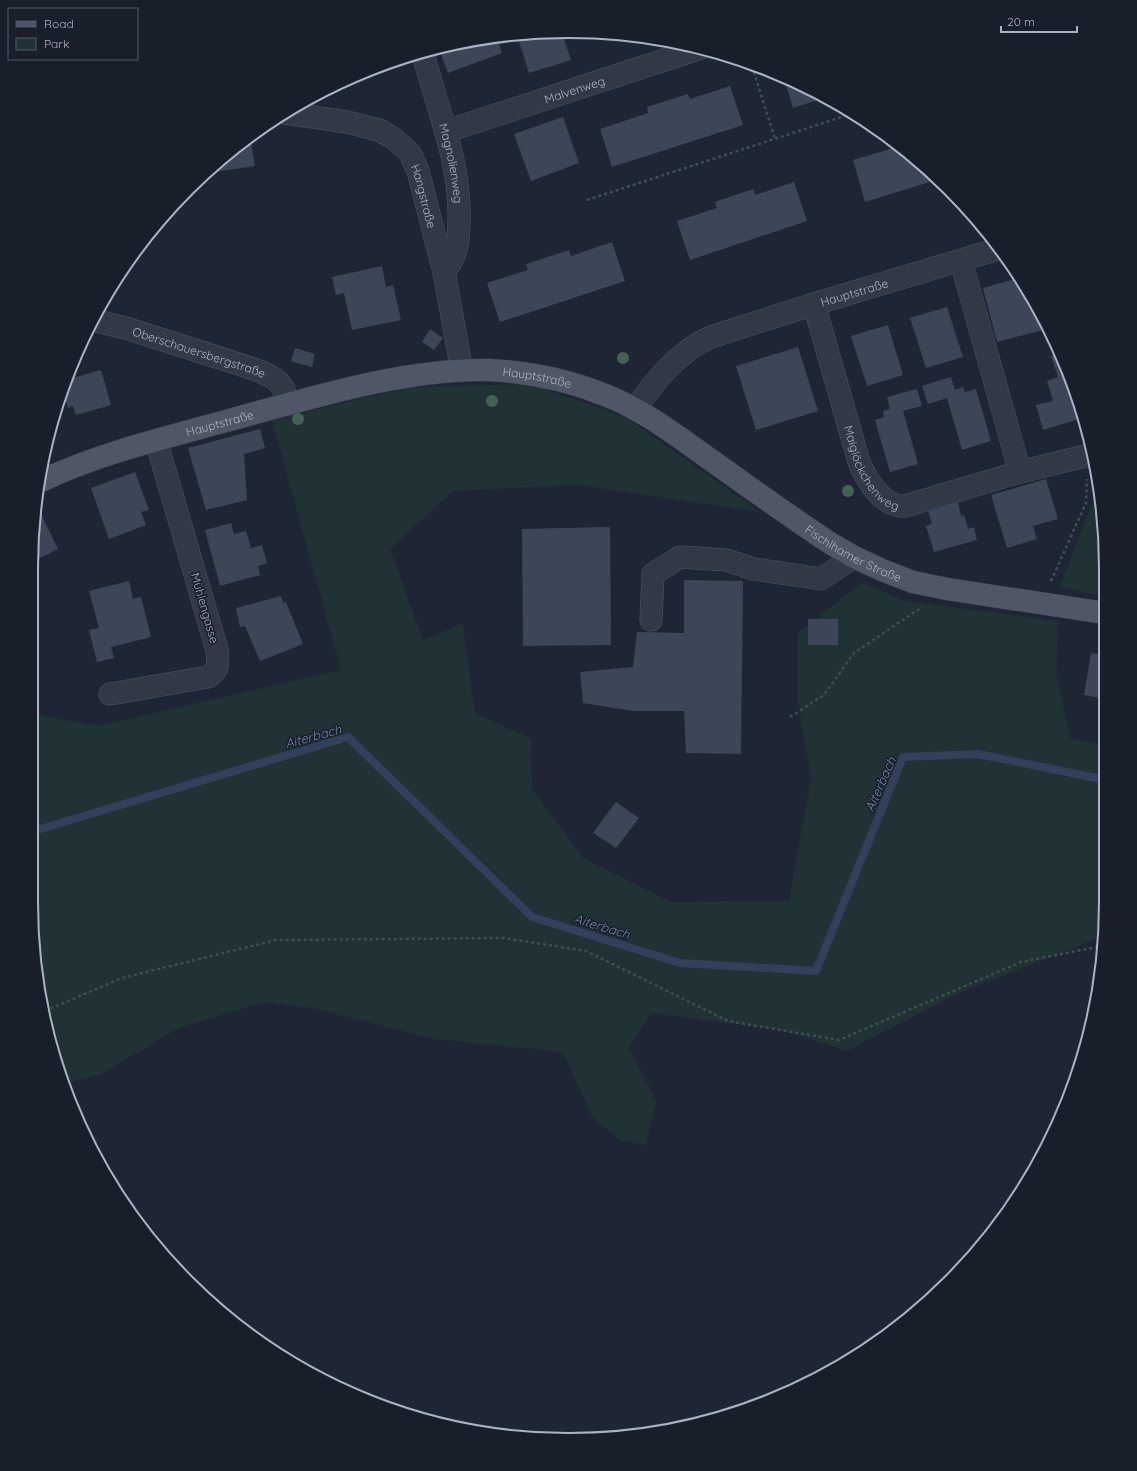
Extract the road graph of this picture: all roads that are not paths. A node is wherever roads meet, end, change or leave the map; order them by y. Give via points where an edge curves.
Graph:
1 (689, 52) edge
2 (425, 58) edge
3 (293, 115) edge
4 (447, 131) junction
5 (993, 251) edge
6 (961, 261) junction
7 (444, 272) junction
8 (814, 304) junction
9 (99, 322) edge
10 (462, 371) junction
11 (289, 404) junction
12 (636, 409) junction
13 (156, 440) junction
14 (1087, 456) edge
15 (1020, 472) junction
16 (46, 479) edge
17 (854, 557) junction
18 (1099, 612) edge
19 (651, 620) dead end
20 (110, 694) dead end

1 - 4 street, Malvenweg
2 - 4 street, Magnolienweg
3 - 7 street, Hangstraße via 348,122 379,130 410,153 418,171
4 - 7 street, Magnolienweg via 460,204 456,252
5 - 6 street, Hauptstraße
6 - 8 street, Hauptstraße
6 - 15 street
7 - 10 street, Hangstraße
8 - 12 street, Hauptstraße via 697,343 666,369
8 - 15 street, Maiglöckchenweg via 864,475 871,486 891,503 905,506
9 - 11 street, Oberschauersbergstraße via 257,370 274,378 284,387
10 - 11 main road, Hauptstraße via 415,375 366,384
10 - 12 main road, Hauptstraße via 489,370 539,375 570,382
11 - 13 main road, Hauptstraße
12 - 17 main road, Fischlhamer Straße via 670,430 811,531
13 - 16 main road, Hauptstraße via 98,457
13 - 20 street, Mühlengasse via 217,650 218,664 215,672 208,677
14 - 15 street, Maiglöckchenweg
17 - 18 main road, Fischlhamer Straße via 913,582
17 - 19 street via 820,579 754,569 726,560 680,557 653,574

